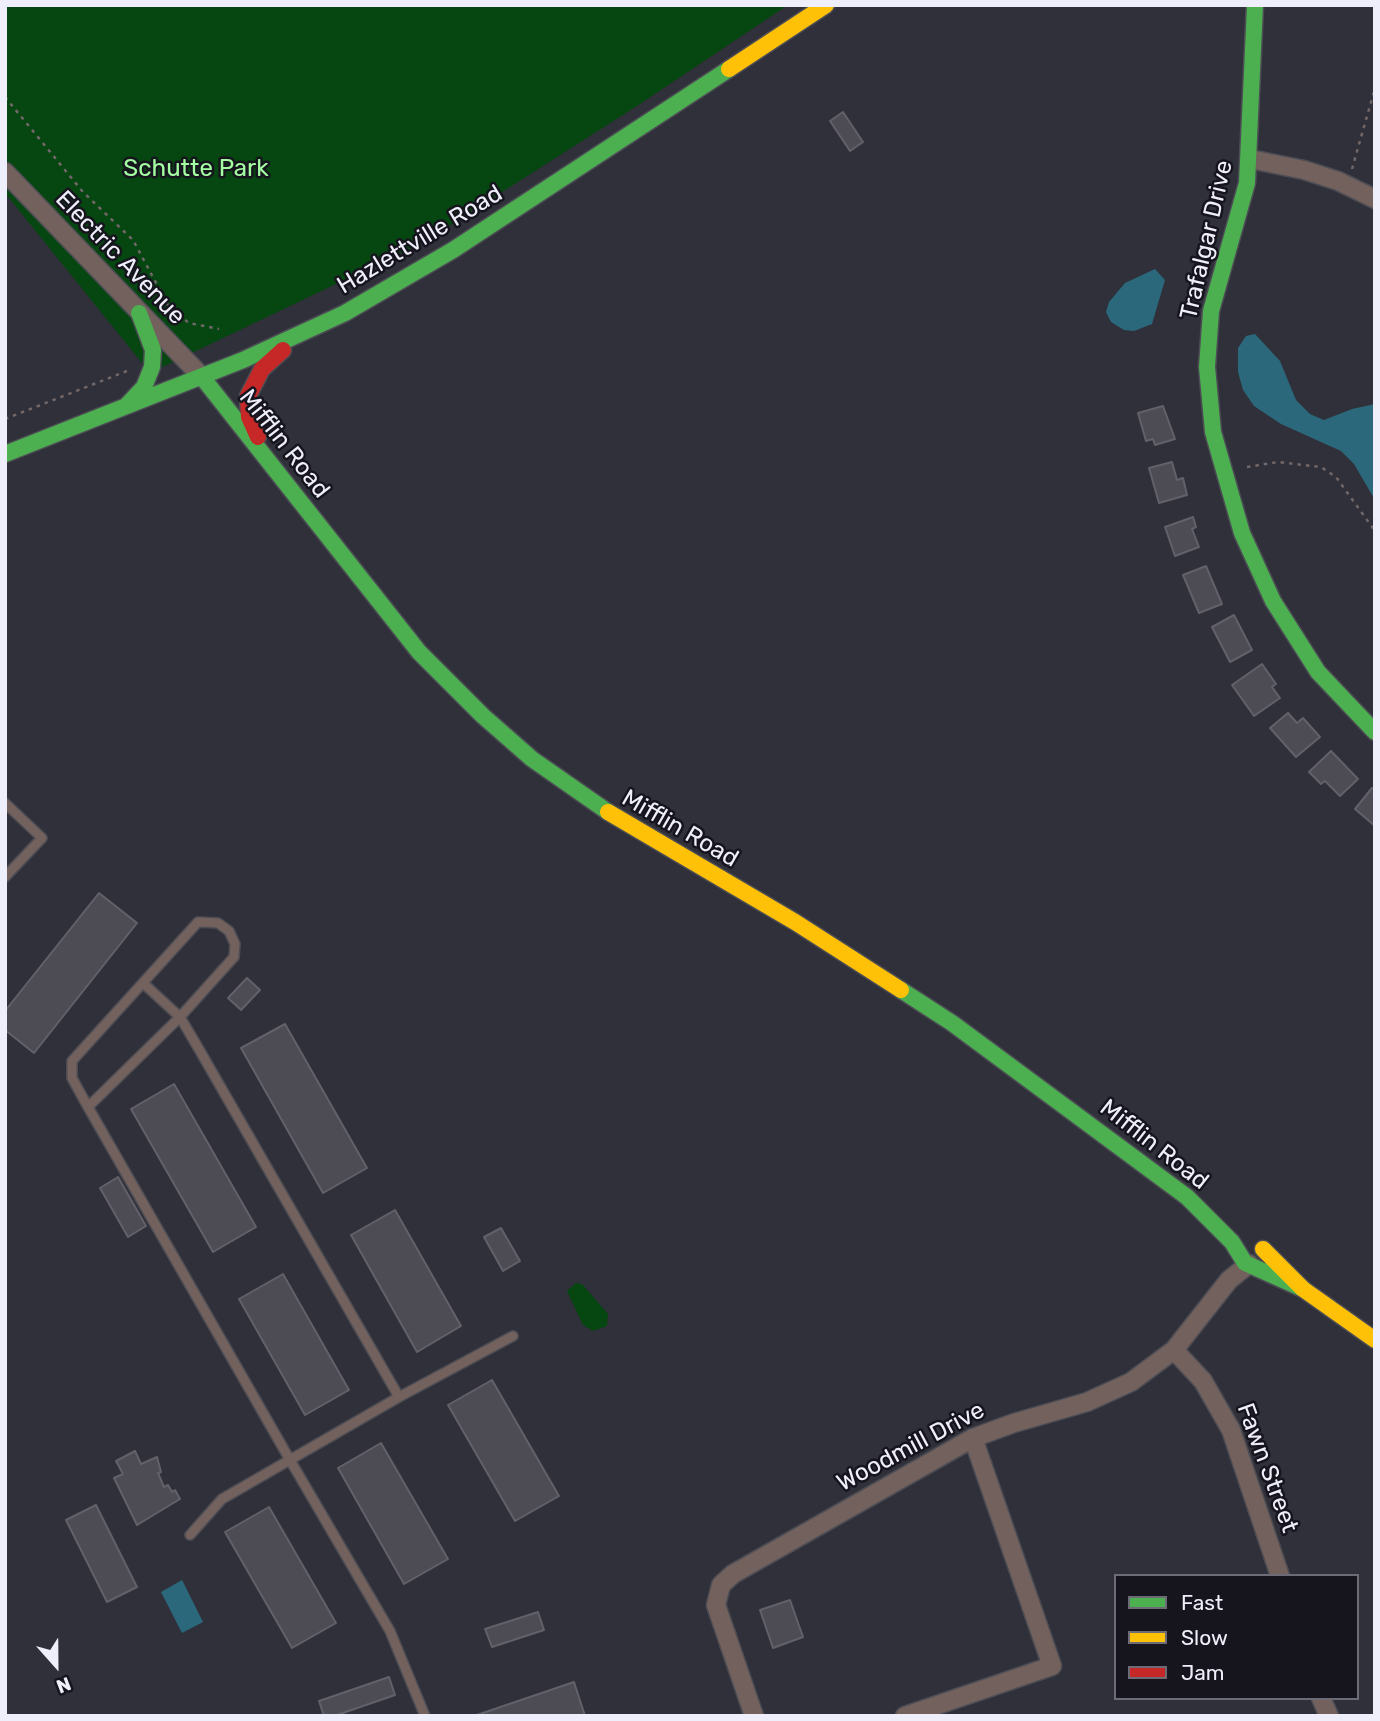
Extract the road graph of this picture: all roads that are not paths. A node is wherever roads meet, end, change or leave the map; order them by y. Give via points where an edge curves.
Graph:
1 (826, 5) edge
2 (1255, 5) edge
3 (1250, 159) junction
4 (5, 172) edge
5 (1375, 199) edge
6 (139, 313) junction
7 (303, 333) junction
8 (202, 377) junction
9 (124, 407) junction
10 (5, 454) edge
11 (269, 460) junction
12 (1375, 732) edge
13 (5, 803) edge
14 (5, 877) edge
15 (143, 983) junction
16 (180, 1017) junction
17 (88, 1107) junction
18 (1219, 1229) junction
19 (1258, 1245) junction
20 (1245, 1260) junction
21 (1303, 1289) junction
22 (513, 1336) dead end
23 (1375, 1340) edge
24 (1174, 1350) junction
25 (399, 1397) junction
26 (973, 1438) junction
27 (290, 1460) junction
28 (190, 1535) dead end
29 (1279, 1574) edge
30 (1322, 1700) edge
31 (425, 1716) edge
32 (754, 1716) edge
33 (905, 1716) edge
34 (1329, 1716) edge

1 - 7 main road, Hazlettville Road via 453,250
2 - 3 main road, Trafalgar Drive
3 - 5 street via 1327,177
3 - 12 main road, Trafalgar Drive via 1243,205 1211,311 1206,367 1213,432 1238,522 1273,601 1318,672
4 - 6 street, Electric Avenue
6 - 8 street, Electric Avenue
6 - 9 main road via 151,345 152,368 144,387
7 - 8 main road, Hazlettville Road
7 - 11 main road via 262,369 248,396 249,417
8 - 9 main road, Hazlettville Road
8 - 11 main road, Mifflin Road
9 - 10 main road, Hazlettville Road
11 - 18 main road, Mifflin Road via 419,652 532,759 602,810 795,922 952,1023 1187,1197
13 - 14 lane via 42,838
15 - 16 lane
15 - 16 lane via 198,922 218,923 229,931 234,957
15 - 17 lane via 72,1061 72,1078
16 - 17 lane
16 - 25 lane
17 - 27 lane
18 - 19 main road, Mifflin Road
18 - 20 main road, Mifflin Road
19 - 20 main road via 1262,1259
19 - 21 main road, Mifflin Road
20 - 21 main road, Mifflin Road
20 - 24 street, Woodmill Drive
21 - 23 main road, Mifflin Road
22 - 25 lane
24 - 26 street, Woodmill Drive via 1111,1394
24 - 29 street, Fawn Street via 1203,1381 1231,1430
25 - 27 lane
26 - 32 street, Woodmill Drive via 721,1585 716,1605
26 - 33 street via 1052,1666
27 - 28 lane via 222,1499
27 - 31 lane via 390,1631
30 - 34 street

